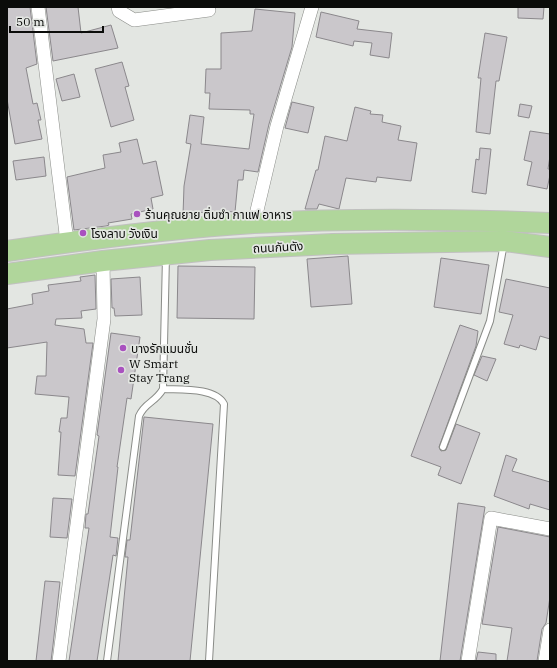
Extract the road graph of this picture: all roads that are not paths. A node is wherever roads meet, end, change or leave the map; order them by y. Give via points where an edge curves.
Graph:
1 (38, 7) edge
2 (118, 7) edge
3 (312, 7) edge
4 (209, 10) dead end
5 (428, 220) junction
6 (254, 223) junction
7 (550, 223) edge
8 (212, 226) junction
9 (504, 241) junction
10 (67, 242) junction
11 (428, 243) junction
12 (550, 247) edge
13 (210, 250) junction
14 (7, 251) edge
15 (166, 255) junction
16 (103, 261) junction
17 (7, 274) edge
18 (163, 389) junction
19 (443, 447) dead end
20 (550, 529) edge
21 (550, 630) edge
22 (59, 661) edge
23 (107, 661) edge
24 (209, 661) edge
25 (468, 661) edge
26 (545, 661) edge

1 - 10 street
2 - 4 street via 119,11 134,20
3 - 6 street via 277,126
5 - 6 main road, ถนนกันตัง
5 - 7 main road, ถนนกันตัง
5 - 11 main road
6 - 8 main road, ถนนกันตัง
8 - 10 main road, ถนนกันตัง
8 - 13 main road
9 - 11 main road, ถนนกันตัง
9 - 12 main road, ถนนกันตัง
9 - 19 lane via 490,321
10 - 14 main road, ถนนกันตัง
11 - 13 main road, ถนนกันตัง via 334,244
13 - 15 main road, ถนนกันตัง
15 - 16 main road, ถนนกันตัง
15 - 18 lane
16 - 17 main road, ถนนกันตัง
16 - 22 street via 104,319
18 - 23 lane via 157,399 142,408 139,416
18 - 24 lane via 209,393 221,399 224,404
20 - 25 street via 491,518
21 - 26 street

